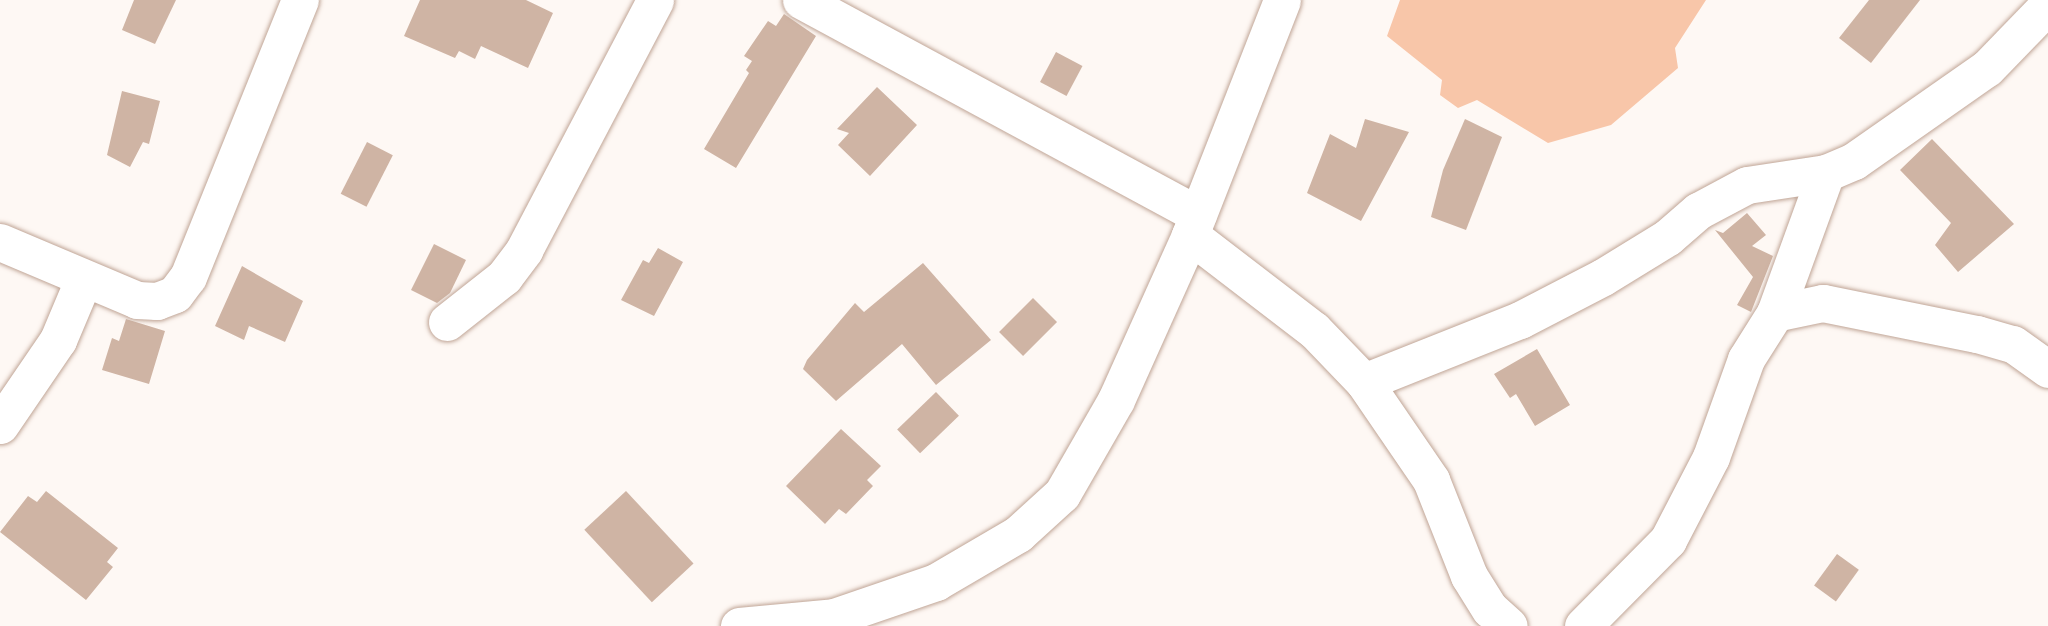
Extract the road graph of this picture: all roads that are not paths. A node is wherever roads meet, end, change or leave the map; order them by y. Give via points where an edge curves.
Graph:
1 (300, 0) edge
2 (654, 0) edge
3 (801, 0) edge
4 (1282, 0) edge
5 (2048, 5) edge
6 (1826, 173) junction
7 (1194, 225) junction
8 (0, 242) edge
9 (84, 278) junction
10 (1775, 313) junction
11 (447, 322) dead end
12 (2048, 369) edge
13 (1364, 382) junction
14 (0, 425) edge
15 (739, 626) edge
16 (1509, 626) edge
17 (1583, 626) edge

1 - 9 street via 188,276 174,294 157,301 136,299
2 - 11 street via 524,250 504,277
3 - 7 street
4 - 7 street
5 - 6 street via 1987,68 1948,98 1854,161
6 - 10 street
6 - 13 street via 1746,185 1698,211 1668,237 1603,277 1520,320
7 - 13 street via 1314,330
7 - 15 street via 1092,447 1062,494 1018,534 936,582 883,603 834,617
8 - 9 street
9 - 14 street via 58,340
10 - 12 street via 1823,303 1964,331 2013,344
10 - 17 street via 1746,359 1711,457 1668,540
13 - 16 street via 1432,480 1469,576 1490,609

